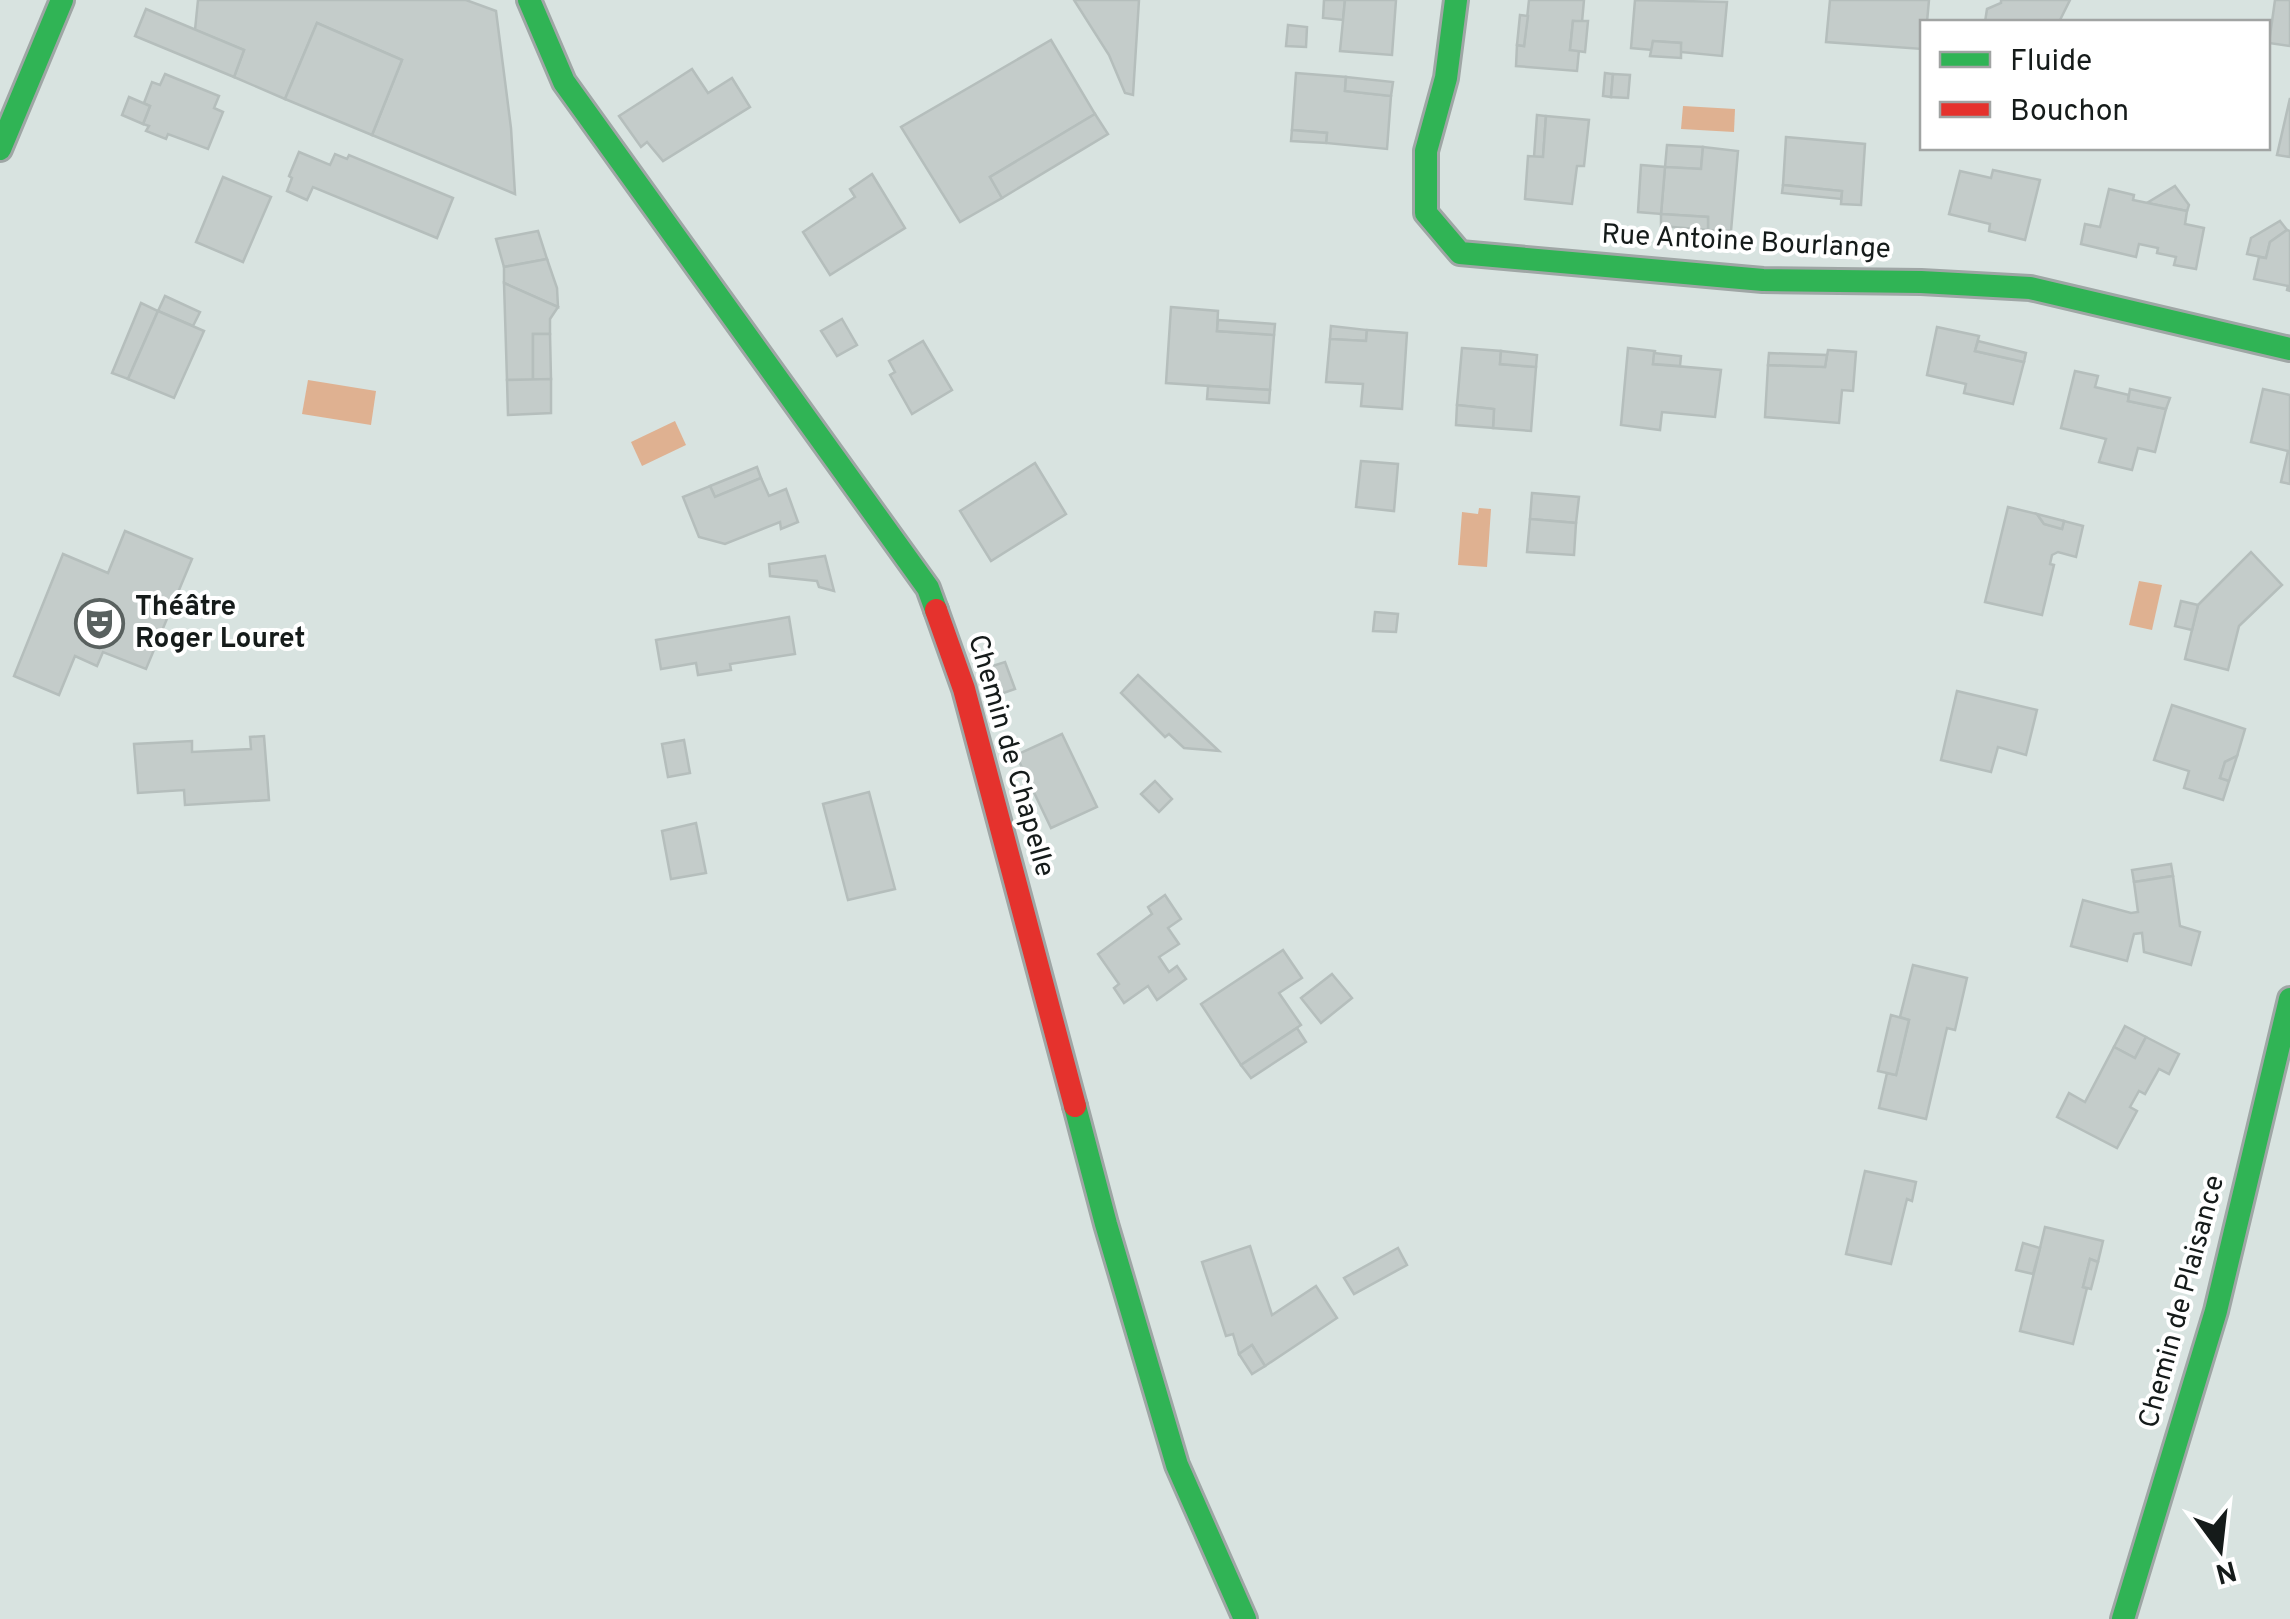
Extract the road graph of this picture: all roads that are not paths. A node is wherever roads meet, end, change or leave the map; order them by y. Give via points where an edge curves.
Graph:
1 (62, 0) edge
2 (530, 0) edge
3 (1456, 0) edge
4 (0, 148) edge
5 (2290, 350) edge
6 (2290, 999) edge
7 (1244, 1619) edge
8 (2123, 1619) edge

1 - 4 street
2 - 7 street, Chemin de Chapelle via 564,82 928,588 964,689 1177,1465
3 - 5 street, Rue Antoine Bourlange via 1446,78 1426,151 1426,213 1460,253 1763,280 2030,288
6 - 8 street, Chemin de Plaisance via 2216,1311

